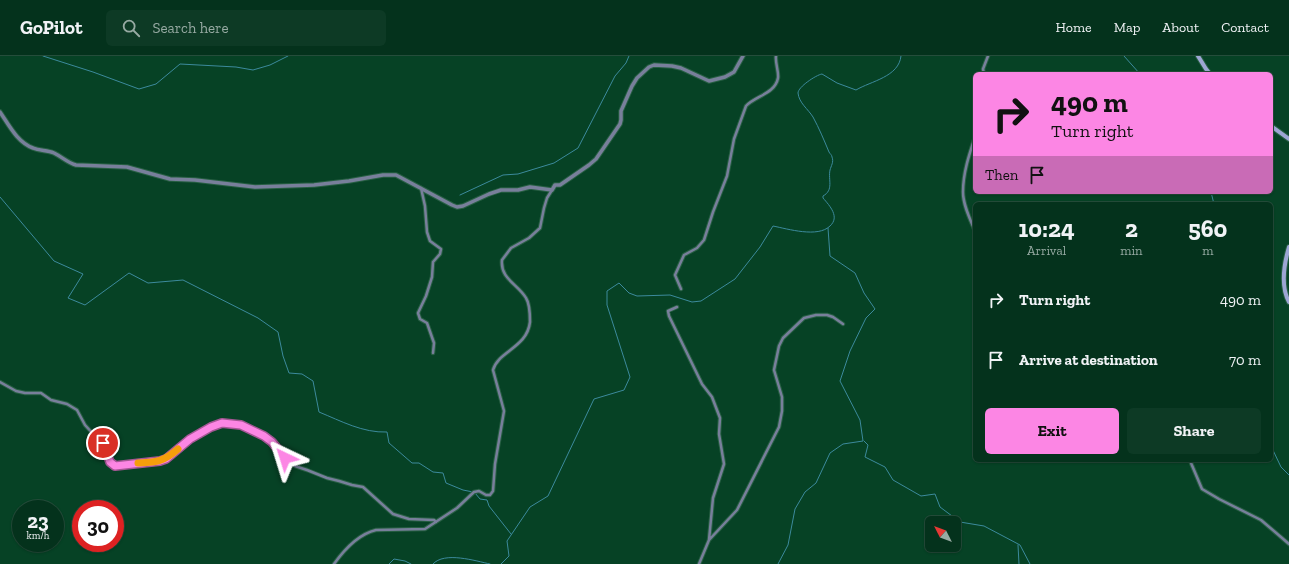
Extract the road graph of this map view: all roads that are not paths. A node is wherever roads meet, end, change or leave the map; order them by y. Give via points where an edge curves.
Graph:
1 (743, 56) edge
2 (776, 56) edge
3 (988, 56) edge
4 (1198, 56) edge
5 (984, 72) edge
6 (1208, 72) edge
7 (0, 112) edge
8 (1273, 127) edge
9 (1289, 139) edge
10 (973, 144) edge
11 (421, 188) junction
12 (552, 190) junction
13 (973, 225) edge
14 (1289, 247) edge
15 (681, 289) dead end
16 (1289, 302) edge
17 (677, 307) dead end
18 (843, 324) dead end
19 (433, 352) dead end
20 (0, 382) edge
21 (1190, 462) edge
22 (436, 522) junction
23 (709, 540) junction
24 (1289, 544) edge
25 (334, 564) edge
26 (699, 564) edge

1 - 12 street via 734,72 709,81 672,66 649,67 632,86 620,111 620,124 596,159
2 - 15 street via 778,77 772,89 746,106 734,139 727,176 704,240 697,248 684,255 675,275
3 - 5 street
4 - 6 main road
7 - 11 street via 23,142 34,149 53,152 76,165 127,167 170,179 255,187 314,185 396,174
8 - 9 main road
10 - 13 street via 965,171 963,192
11 - 12 street via 458,207 501,190 530,187
11 - 19 street via 427,232 430,241 441,249 433,262 432,277 418,313 420,319 427,323 434,343
12 - 22 street via 540,228 511,248 502,260 507,278 526,298 530,322 522,340 500,358 493,370 504,411 493,491 490,495 474,492 457,508
14 - 16 main road via 1284,287
17 - 23 street via 668,311 669,316 702,384 712,397 720,418 719,434 724,464 713,498
18 - 23 street via 827,315 816,315 804,318 783,338 774,370 782,396 779,427 737,510
20 - 22 street via 16,391 41,393 51,400 67,404 77,410 85,425 104,446 113,466 160,461 211,427 222,423 241,425 266,438 295,466 327,478 363,487 392,514
21 - 24 street via 1202,488 1261,520
22 - 25 street via 421,530 411,528 369,532 360,537
23 - 26 street

